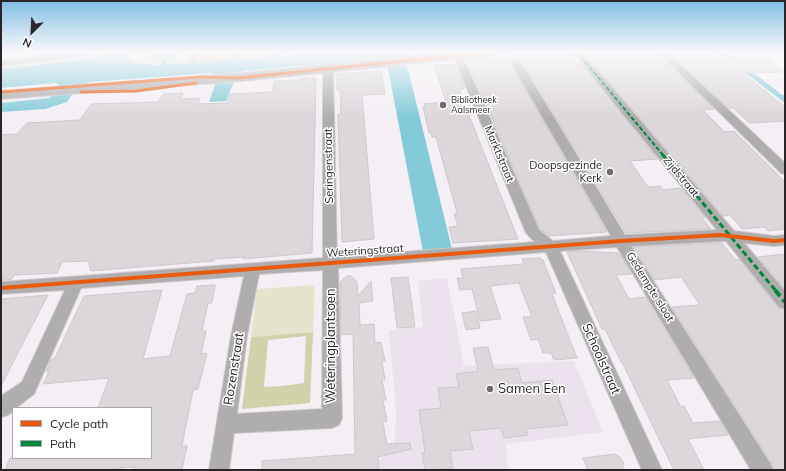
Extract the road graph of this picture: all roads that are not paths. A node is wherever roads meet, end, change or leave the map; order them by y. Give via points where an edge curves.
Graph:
1 (278, 74) edge
2 (328, 74) edge
3 (465, 74) edge
4 (523, 74) edge
5 (595, 74) edge
6 (685, 74) edge
7 (1, 95) edge
8 (785, 170) edge
9 (731, 236) junction
10 (785, 240) edge
11 (622, 241) junction
12 (551, 247) junction
13 (330, 263) junction
14 (252, 269) junction
15 (76, 282) junction
16 (1, 288) edge
17 (785, 302) edge
18 (1, 408) edge
19 (226, 424) junction
20 (219, 470) edge
21 (652, 470) edge
22 (763, 470) edge

1 - 7 main road
2 - 13 street, Seringenstraat
3 - 12 street, Marktstraat via 533,233
4 - 11 street, Gedempte sloot
5 - 9 street, Zijdstraat
6 - 8 street
9 - 10 street, Weteringstraat
9 - 11 street, Weteringstraat
9 - 17 street, Zijdstraat
11 - 12 street, Weteringstraat
11 - 22 street, Gedempte sloot
12 - 13 street, Weteringstraat
12 - 21 street, Schoolstraat
13 - 14 street, Weteringstraat
13 - 19 street, Weteringplantsoen via 332,418
14 - 15 street, Weteringstraat
14 - 19 street, Rozenstraat
15 - 16 street, Weteringstraat
15 - 18 street via 28,388
19 - 20 street, Rozenstraat

